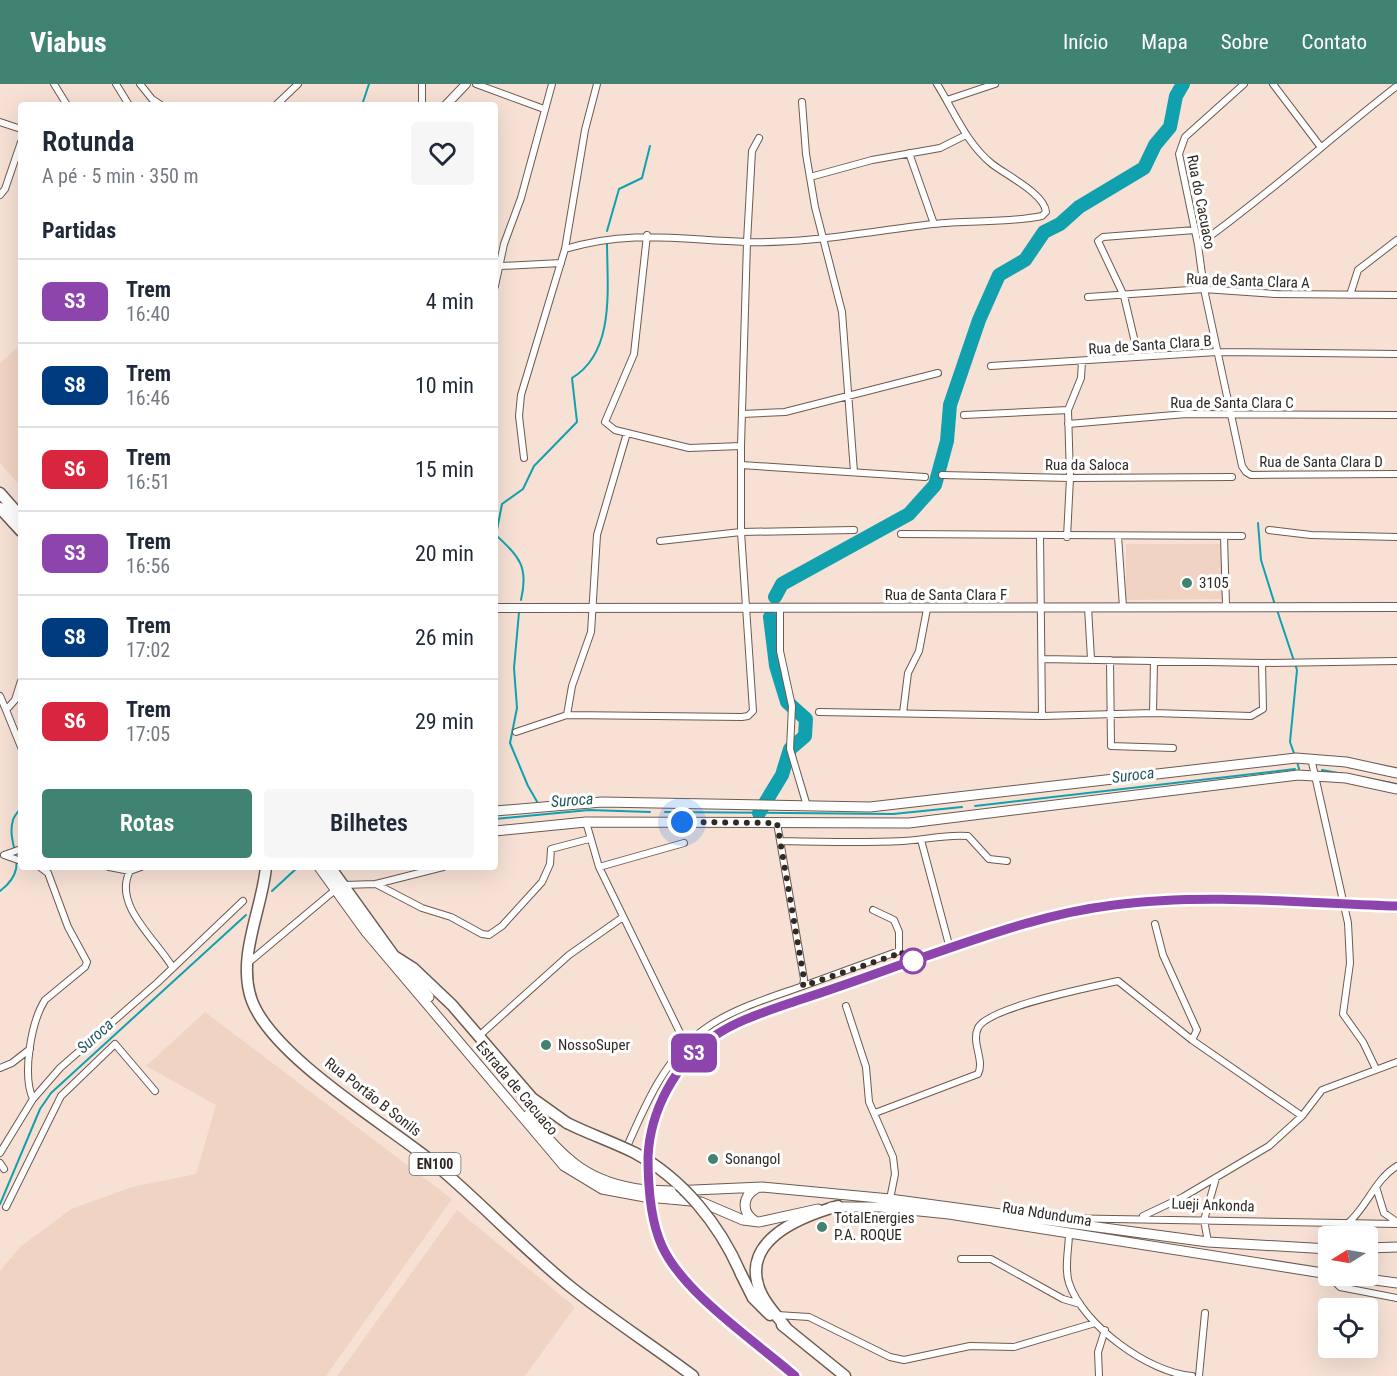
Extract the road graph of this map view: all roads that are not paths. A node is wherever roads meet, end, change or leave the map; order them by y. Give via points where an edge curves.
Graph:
1 (54, 84) edge
2 (116, 84) edge
3 (140, 84) edge
4 (298, 84) edge
5 (422, 84) edge
6 (466, 84) edge
7 (476, 84) edge
8 (552, 84) edge
9 (597, 84) edge
10 (937, 84) edge
11 (995, 84) edge
12 (1244, 84) edge
13 (1273, 84) edge
14 (1397, 86) edge
15 (152, 99) junction
16 (947, 100) junction
17 (65, 102) edge
18 (127, 102) edge
19 (149, 102) edge
20 (156, 102) edge
21 (279, 102) edge
22 (422, 102) edge
23 (449, 102) edge
24 (802, 102) dead end
25 (544, 109) junction
26 (0, 122) edge
27 (18, 128) edge
28 (966, 135) junction
29 (759, 138) dead end
30 (1320, 146) junction
31 (18, 151) edge
32 (909, 153) junction
33 (810, 177) junction
34 (0, 195) edge
35 (933, 224) junction
36 (1195, 230) junction
37 (647, 235) junction
38 (822, 238) junction
39 (1397, 240) edge
40 (747, 242) junction
41 (1198, 245) junction
42 (565, 249) junction
43 (561, 263) junction
44 (501, 266) junction
45 (498, 276) edge
46 (1204, 289) junction
47 (1350, 295) junction
48 (1397, 295) edge
49 (1124, 296) junction
50 (1088, 297) dead end
51 (1217, 352) junction
52 (1397, 354) edge
53 (1138, 355) junction
54 (1082, 361) junction
55 (991, 366) dead end
56 (938, 373) dead end
57 (849, 396) junction
58 (1068, 410) junction
59 (742, 414) junction
60 (964, 415) dead end
61 (1229, 415) junction
62 (1397, 415) edge
63 (1068, 424) junction
64 (627, 433) junction
65 (741, 446) junction
66 (524, 459) dead end
67 (741, 465) junction
68 (854, 472) junction
69 (1246, 472) joint
70 (1397, 474) edge
71 (942, 475) dead end
72 (925, 477) dead end
73 (1232, 477) dead end
74 (1070, 478) junction
75 (0, 493) edge
76 (0, 508) edge
77 (18, 514) edge
78 (18, 528) edge
79 (854, 530) dead end
80 (1269, 530) dead end
81 (741, 532) junction
82 (901, 534) dead end
83 (1040, 536) junction
84 (1118, 536) junction
85 (1224, 536) junction
86 (1242, 536) dead end
87 (1068, 537) junction
88 (1397, 537) edge
89 (660, 541) dead end
90 (1226, 606) junction
91 (1088, 607) junction
92 (1122, 607) junction
93 (1397, 607) edge
94 (498, 608) edge
95 (1041, 608) junction
96 (593, 609) junction
97 (780, 609) junction
98 (927, 609) junction
99 (748, 610) junction
100 (1042, 659) junction
101 (1091, 659) junction
102 (1110, 660) junction
103 (1154, 661) junction
104 (1397, 661) edge
105 (1262, 663) junction
106 (18, 690) edge
107 (0, 696) edge
108 (3, 709) edge
109 (819, 712) dead end
110 (903, 713) junction
111 (1153, 713) junction
112 (1110, 714) junction
113 (567, 715) junction
114 (1042, 716) junction
115 (516, 732) dead end
116 (18, 741) edge
117 (1173, 748) dead end
118 (1311, 757) junction
119 (1397, 773) edge
120 (1314, 775) junction
121 (1397, 789) edge
122 (969, 797) junction
123 (658, 804) junction
124 (807, 806) junction
125 (498, 812) edge
126 (972, 816) junction
127 (586, 822) junction
128 (658, 822) junction
129 (777, 823) junction
130 (498, 831) edge
131 (589, 839) junction
132 (921, 840) junction
133 (781, 841) junction
134 (684, 843) dead end
135 (18, 850) edge
136 (18, 860) edge
137 (1007, 861) dead end
138 (599, 867) junction
139 (44, 870) edge
140 (125, 870) edge
141 (266, 870) edge
142 (430, 870) edge
143 (130, 871) joint
144 (335, 877) edge
145 (376, 884) junction
146 (243, 901) dead end
147 (873, 910) dead end
148 (623, 917) junction
149 (1155, 924) dead end
150 (948, 941) dead end
151 (394, 956) junction
152 (247, 963) junction
153 (173, 968) junction
154 (803, 986) junction
155 (846, 1006) dead end
156 (480, 1035) junction
157 (1192, 1040) junction
158 (686, 1045) junction
159 (30, 1049) junction
160 (1397, 1062) edge
161 (0, 1068) edge
162 (1376, 1069) junction
163 (155, 1091) dead end
164 (33, 1099) junction
165 (875, 1113) junction
166 (1302, 1116) junction
167 (626, 1149) junction
168 (0, 1153) edge
169 (1397, 1166) edge
170 (1216, 1178) junction
171 (762, 1187) junction
172 (1376, 1187) junction
173 (645, 1193) junction
174 (670, 1195) junction
175 (890, 1199) junction
176 (838, 1206) junction
177 (6, 1207) dead end
178 (1027, 1218) junction
179 (1140, 1218) junction
180 (1204, 1220) junction
181 (759, 1222) junction
182 (1397, 1223) edge
183 (1346, 1226) junction
184 (1070, 1233) junction
185 (1208, 1242) junction
186 (1378, 1248) edge
187 (1318, 1249) edge
188 (1395, 1249) edge
189 (961, 1259) dead end
190 (1318, 1272) edge
191 (1397, 1275) edge
192 (1392, 1283) edge
193 (1339, 1286) edge
194 (1397, 1298) edge
195 (1080, 1304) junction
196 (1206, 1313) dead end
197 (776, 1315) junction
198 (1095, 1323) junction
199 (787, 1329) junction
200 (1105, 1330) junction
201 (693, 1376) edge
202 (845, 1376) edge
203 (1099, 1376) edge
204 (1192, 1376) edge
205 (1199, 1376) edge

1 - 17 street
2 - 18 street
3 - 15 street
4 - 21 street
5 - 22 street
6 - 23 street
7 - 25 street
8 - 25 street
9 - 42 street via 585,130
10 - 16 street
11 - 16 street
12 - 36 street, Rua do Cacuaco via 1193,128 1180,147
13 - 30 street
14 - 30 street
15 - 19 street
15 - 20 street
16 - 28 street
24 - 33 street
25 - 44 street
26 - 27 street
28 - 32 street via 946,146
28 - 35 street via 991,164 1043,200 1046,212 1035,217
29 - 40 street via 752,152
30 - 41 street via 1256,204
31 - 34 street
32 - 33 street
32 - 35 street
33 - 38 street
35 - 38 street
36 - 41 street, Rua do Cacuaco
36 - 49 street via 1103,237 1098,241
37 - 40 street
37 - 42 street
37 - 64 street via 634,354 605,417 611,429
38 - 40 street
38 - 57 street via 842,312
39 - 47 street via 1360,268
40 - 59 street
41 - 46 street, Rua do Cacuaco
42 - 43 street
43 - 44 street
43 - 66 street via 521,394 519,416
44 - 45 street
46 - 47 street, Rua de Santa Clara A
46 - 49 street, Rua de Santa Clara A
46 - 51 street, Rua do Cacuaco
47 - 48 street, Rua de Santa Clara A
49 - 50 street, Rua de Santa Clara A
49 - 53 street
51 - 52 street, Rua de Santa Clara B
51 - 53 street, Rua de Santa Clara B
51 - 61 street, Rua do Cacuaco
53 - 54 street, Rua de Santa Clara B
54 - 55 street
54 - 58 street, Rua de Santa Clara B via 1081,378
56 - 57 street
57 - 59 street via 785,412
57 - 68 street
58 - 60 street
58 - 63 street, Rua de Santa Clara B
59 - 65 street
61 - 62 street, Rua de Santa Clara C
61 - 63 street, Rua de Santa Clara C via 1145,416
61 - 69 street, Rua do Cacuaco
63 - 74 street, Rua de Santa Clara B
64 - 65 street via 689,448
64 - 96 street via 597,535
65 - 67 street
67 - 68 street
67 - 81 street
68 - 72 street
69 - 70 street, Rua de Santa Clara D
71 - 74 street, Rua da Saloca
73 - 74 street, Rua da Saloca
74 - 87 street, Rua de Santa Clara B
75 - 77 main road
76 - 78 main road
79 - 81 street
80 - 88 street
81 - 89 street
81 - 99 street
82 - 83 street
83 - 87 street
83 - 95 street
84 - 85 street
84 - 87 street
84 - 92 street
85 - 86 street
85 - 90 street
90 - 92 street, Rua de Santa Clara F
90 - 93 street, Rua de Santa Clara F
91 - 92 street, Rua de Santa Clara F
91 - 95 street, Rua de Santa Clara F
91 - 101 street
94 - 96 street, Rua de Santa Clara F
95 - 98 street, Rua de Santa Clara F
95 - 100 street
96 - 99 street, Rua de Santa Clara F
96 - 113 street via 591,632 572,686
97 - 98 street, Rua de Santa Clara F
97 - 99 street, Rua de Santa Clara F
97 - 124 street via 780,651 792,706 790,749
98 - 110 street via 919,651 908,673
99 - 113 street via 753,711 748,716
100 - 101 street
100 - 114 street
101 - 102 street
102 - 103 street
102 - 112 street
103 - 105 street
103 - 111 street
104 - 105 street
105 - 111 street via 1263,709 1258,714
106 - 108 street via 15,700
107 - 108 street
108 - 116 street
109 - 110 street
110 - 114 street
111 - 112 street
112 - 114 street
112 - 117 street via 1111,746
113 - 115 street
118 - 119 main road
118 - 120 street
118 - 122 main road
120 - 121 main road
120 - 126 main road via 1094,798
120 - 162 street via 1348,923 1350,963 1342,1014 1363,1042
122 - 124 main road via 870,807
122 - 126 main road
123 - 124 main road
123 - 125 main road via 602,802
123 - 128 main road
126 - 129 main road via 870,824
127 - 128 main road
127 - 130 main road
127 - 131 street
128 - 129 main road
129 - 133 street
131 - 138 street
131 - 145 street via 550,849 550,864 542,882 489,935
132 - 133 street
132 - 137 street via 968,836 989,859
132 - 150 street
133 - 154 street
134 - 138 street
135 - 136 street via 4,855
138 - 148 street
139 - 159 street via 87,962 45,1000
140 - 143 street
141 - 152 main road, Rua Portão B Sonils / EN100
142 - 145 street
143 - 153 street via 125,880 128,901
144 - 145 street
144 - 151 main road, Estrada de Cacuaco
144 - 152 street
144 - 173 main road, Estrada de Cacuaco via 401,975 564,1167 602,1189
146 - 153 street
147 - 154 street via 894,920 901,944 899,951
148 - 156 street via 569,955
148 - 158 street
149 - 157 street via 1163,955 1197,1030
151 - 156 main road via 413,968
151 - 173 main road, Estrada de Cacuaco via 560,1152 597,1179
152 - 201 main road, Rua Portão B Sonils / EN100 via 249,993 256,1010 286,1048 467,1191 572,1288
153 - 164 street via 60,1068
154 - 158 street via 707,1027
155 - 165 street via 866,1066 867,1094
156 - 167 main road, bridge via 532,1098 567,1123
157 - 165 street via 1118,981 1017,1006 986,1019 976,1036 978,1074
157 - 166 street
158 - 167 street via 662,1076
159 - 161 street
159 - 164 street via 29,1083
160 - 162 street
162 - 166 street via 1322,1090
163 - 177 street via 115,1044 61,1096
164 - 168 street
165 - 175 street via 893,1157 895,1174
166 - 170 street via 1269,1146
167 - 199 main road, bridge via 656,1166 702,1209 724,1241 753,1298
169 - 172 street
170 - 179 street
170 - 180 street
171 - 174 main road, Estrada de Cacuaco
171 - 175 main road, Rua Ndunduma
171 - 181 main road via 747,1195 744,1207 749,1217
172 - 182 street via 1384,1213
172 - 183 street via 1363,1209
173 - 174 main road, Estrada de Cacuaco, bridge
174 - 181 main road, Estrada de Cacuaco
175 - 178 main road, Rua Ndunduma
176 - 181 main road, Rua Ndunduma
176 - 184 main road, Rua Ndunduma via 949,1214
176 - 197 main road via 785,1226 759,1258 756,1274 762,1296
178 - 179 street, Lueji Ankonda
178 - 185 main road, Rua Ndunduma
179 - 180 street, Lueji Ankonda
180 - 183 street, Lueji Ankonda
180 - 185 street
182 - 183 street, Lueji Ankonda
184 - 190 main road, Rua Ndunduma
184 - 195 street via 1067,1277
185 - 187 main road, Rua Ndunduma
186 - 188 main road
189 - 195 street via 991,1260 1007,1266 1063,1299
191 - 192 main road
193 - 194 street
195 - 198 street
196 - 205 street
197 - 198 street via 809,1317 850,1339 904,1360 954,1348 1024,1345
197 - 199 main road
198 - 200 street
199 - 202 main road
200 - 203 street via 1098,1352
200 - 204 street via 1154,1366

